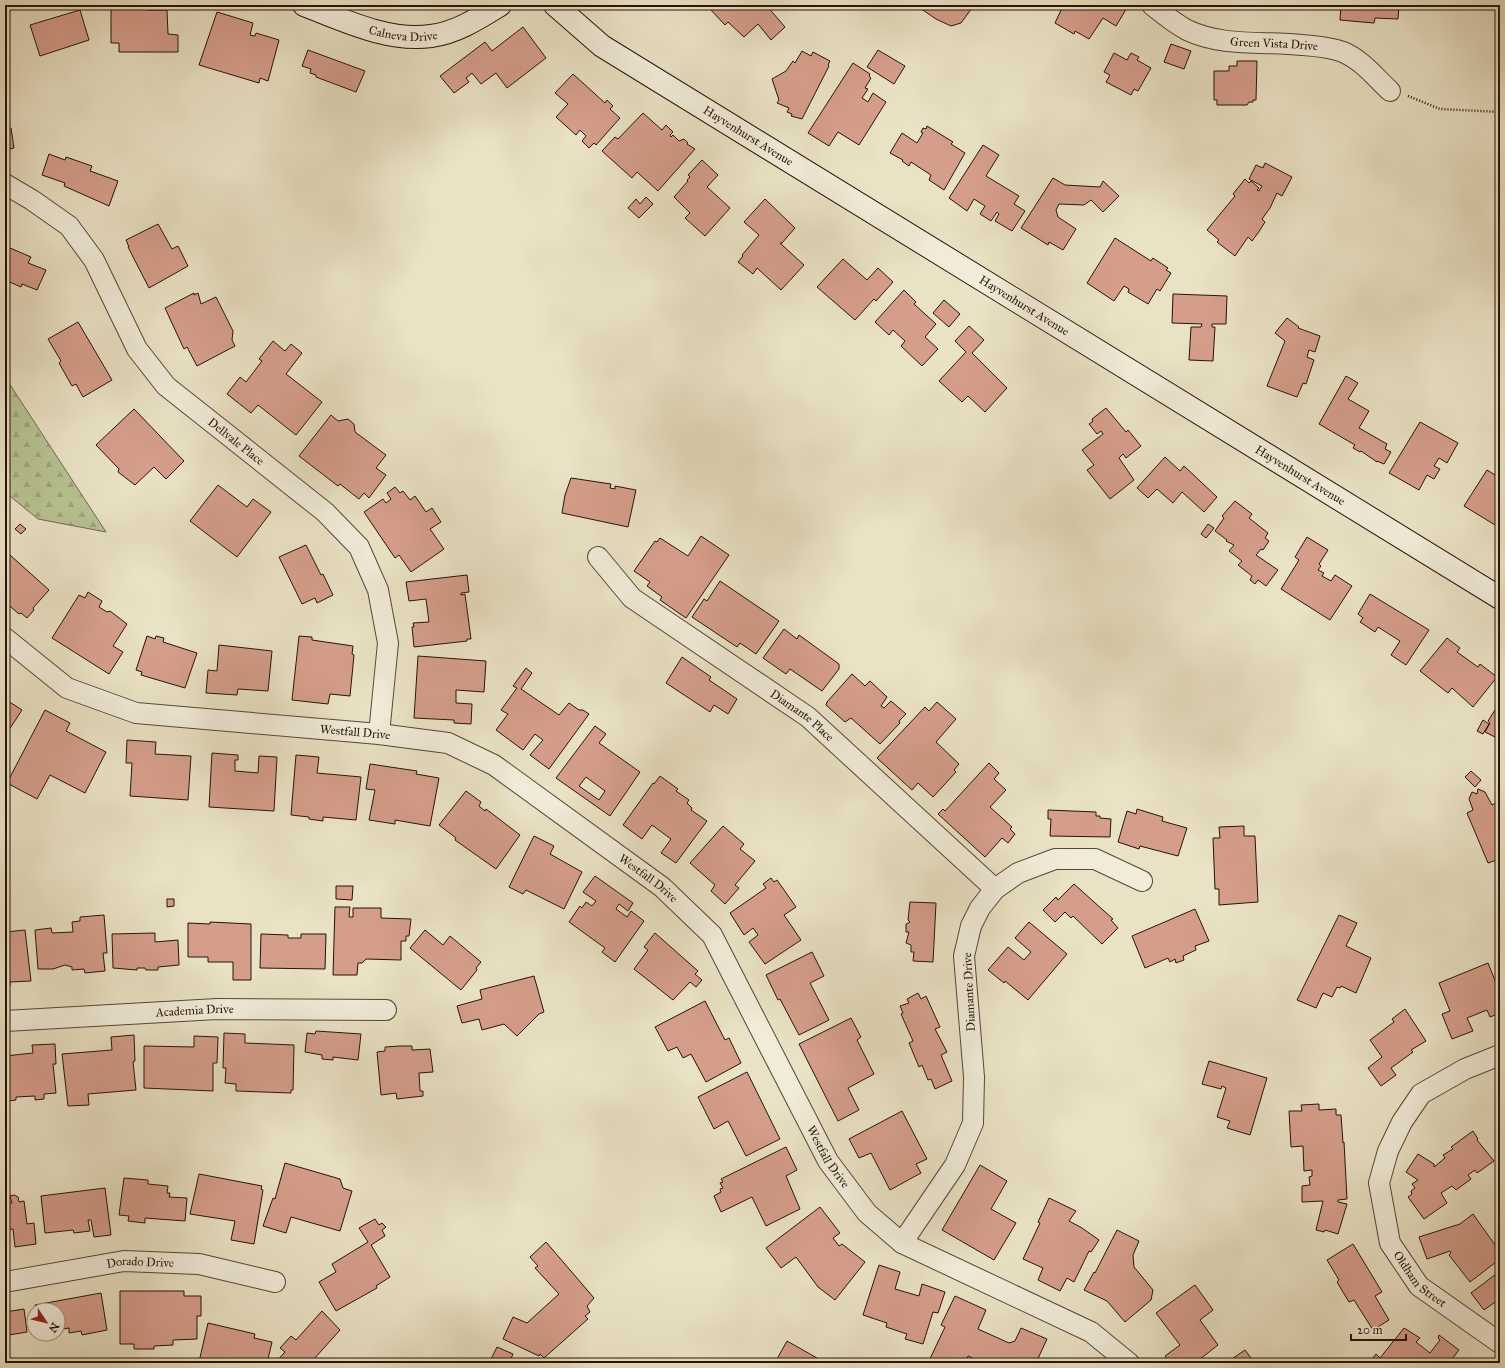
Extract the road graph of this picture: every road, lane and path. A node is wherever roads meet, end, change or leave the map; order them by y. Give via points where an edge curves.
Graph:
1 (304, 5) edge
2 (500, 5) edge
3 (555, 5) edge
4 (1152, 5) edge
5 (1390, 91) joint
6 (1500, 112) edge
7 (5, 184) edge
8 (598, 556) dead end
9 (1500, 598) edge
10 (5, 638) edge
11 (380, 734) junction
12 (1142, 881) dead end
13 (995, 889) junction
14 (386, 1010) dead end
15 (5, 1021) edge
16 (1500, 1055) edge
17 (902, 1243) junction
18 (5, 1282) edge
19 (275, 1282) dead end
20 (1500, 1342) edge
21 (1129, 1363) edge

1 - 2 main road, Calneva Drive via 354,24 404,36 431,36 454,30 473,22
3 - 9 main road, Hayvenhurst Avenue via 602,46
4 - 5 street, Green Vista Drive via 1187,30 1206,37 1329,48 1343,52 1356,59
5 - 6 path via 1440,109
7 - 11 street, Dellvale Place via 69,226 94,260 137,349 166,386 325,512 359,547 378,590 388,643
8 - 13 street, Diamante Place via 632,598 808,717
10 - 11 street, Westfall Drive via 67,688 136,713
11 - 17 street, Westfall Drive via 448,743 494,765 662,887 712,935 828,1161 867,1213
12 - 13 street, Diamante Drive via 1095,859 1055,859 1018,873
13 - 17 street, Diamante Drive via 980,908 971,926 964,956 974,1077 973,1123 954,1164
14 - 15 street, Academia Drive via 217,1009
16 - 20 street, Oldham Street via 1464,1069 1421,1094 1402,1122 1388,1151 1379,1183 1390,1243 1419,1286
17 - 21 street, Westfall Drive via 1091,1332
18 - 19 street, Dorado Drive via 124,1261 199,1264

